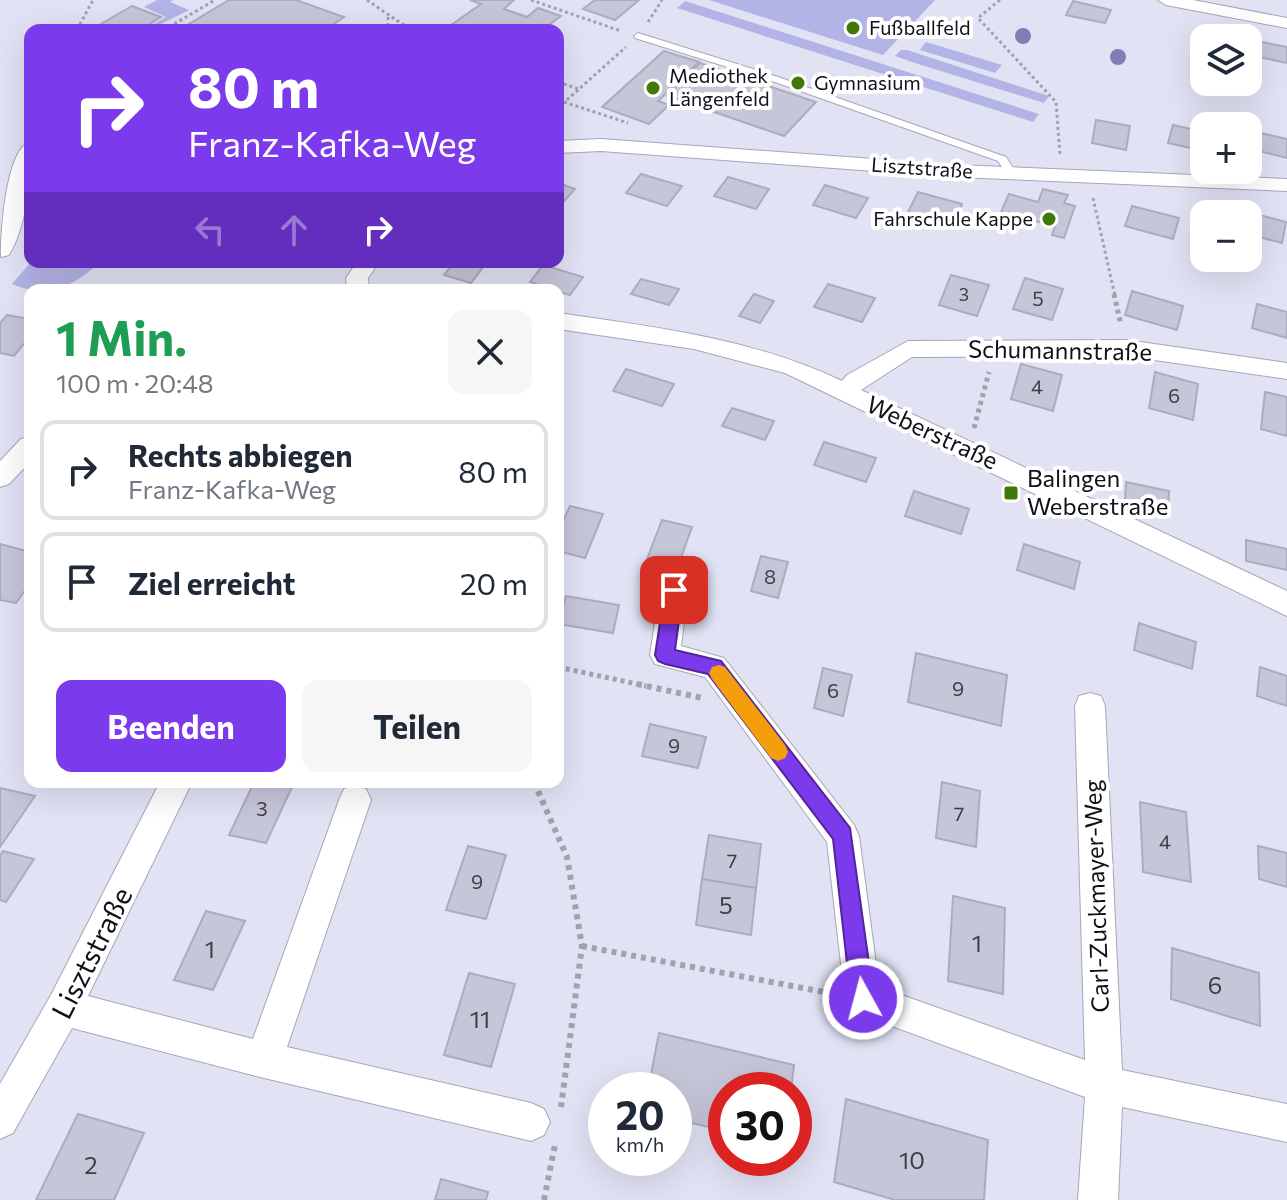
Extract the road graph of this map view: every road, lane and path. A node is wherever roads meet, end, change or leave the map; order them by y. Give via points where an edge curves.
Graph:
1 (93, 0) edge
2 (215, 0) edge
3 (367, 0) edge
4 (531, 0) edge
5 (1000, 0) edge
6 (1166, 0) edge
7 (388, 16) junction
8 (1287, 23) edge
9 (80, 24) edge
10 (174, 24) edge
11 (388, 24) edge
12 (405, 24) edge
13 (638, 36) joint
14 (626, 46) dead end
15 (564, 84) edge
16 (579, 89) junction
17 (564, 103) edge
18 (564, 147) edge
19 (24, 165) edge
20 (1012, 174) junction
21 (1062, 176) junction
22 (1287, 185) edge
23 (1097, 222) dead end
24 (24, 230) edge
25 (0, 251) edge
26 (564, 322) edge
27 (996, 348) junction
28 (1126, 348) junction
29 (1287, 371) edge
30 (846, 392) junction
31 (969, 450) junction
32 (24, 452) edge
33 (0, 477) edge
34 (674, 590) dead end
35 (1287, 604) edge
36 (564, 668) edge
37 (1090, 706) dead end
38 (744, 707) junction
39 (173, 788) edge
40 (537, 788) edge
41 (355, 800) dead end
42 (582, 946) junction
43 (863, 999) junction
44 (64, 1008) junction
45 (264, 1060) junction
46 (1104, 1085) junction
47 (0, 1120) edge
48 (550, 1122) junction
49 (1287, 1123) edge
50 (544, 1200) edge
51 (1098, 1200) edge

1 - 9 path
2 - 10 path
3 - 7 path
4 - 13 path
5 - 21 path via 978,18 1056,102
6 - 8 street
7 - 11 path
7 - 12 path
13 - 20 lane via 1002,159
14 - 16 path
15 - 16 path
16 - 17 path
18 - 20 street, Lisztstraße
19 - 25 street
20 - 21 street, Lisztstraße
21 - 22 street, Lisztstraße
23 - 28 path
24 - 25 street
26 - 30 street, Weberstraße via 708,344 792,367
27 - 28 street, Schumannstraße
27 - 30 street, Schumannstraße via 908,349
27 - 31 path
28 - 29 street, Schumannstraße
30 - 31 street, Weberstraße
31 - 35 street, Weberstraße
32 - 33 street
34 - 38 street via 665,655 714,667
36 - 38 path
37 - 46 street, Carl-Zuckmayer-Weg
38 - 43 street via 843,836
39 - 44 street, Lisztstraße
40 - 42 path via 567,857
41 - 45 street
42 - 43 path
42 - 48 path
43 - 46 street
44 - 45 street
44 - 47 street, Lisztstraße
45 - 48 street
46 - 49 street
46 - 51 street, Carl-Zuckmayer-Weg
48 - 50 path

